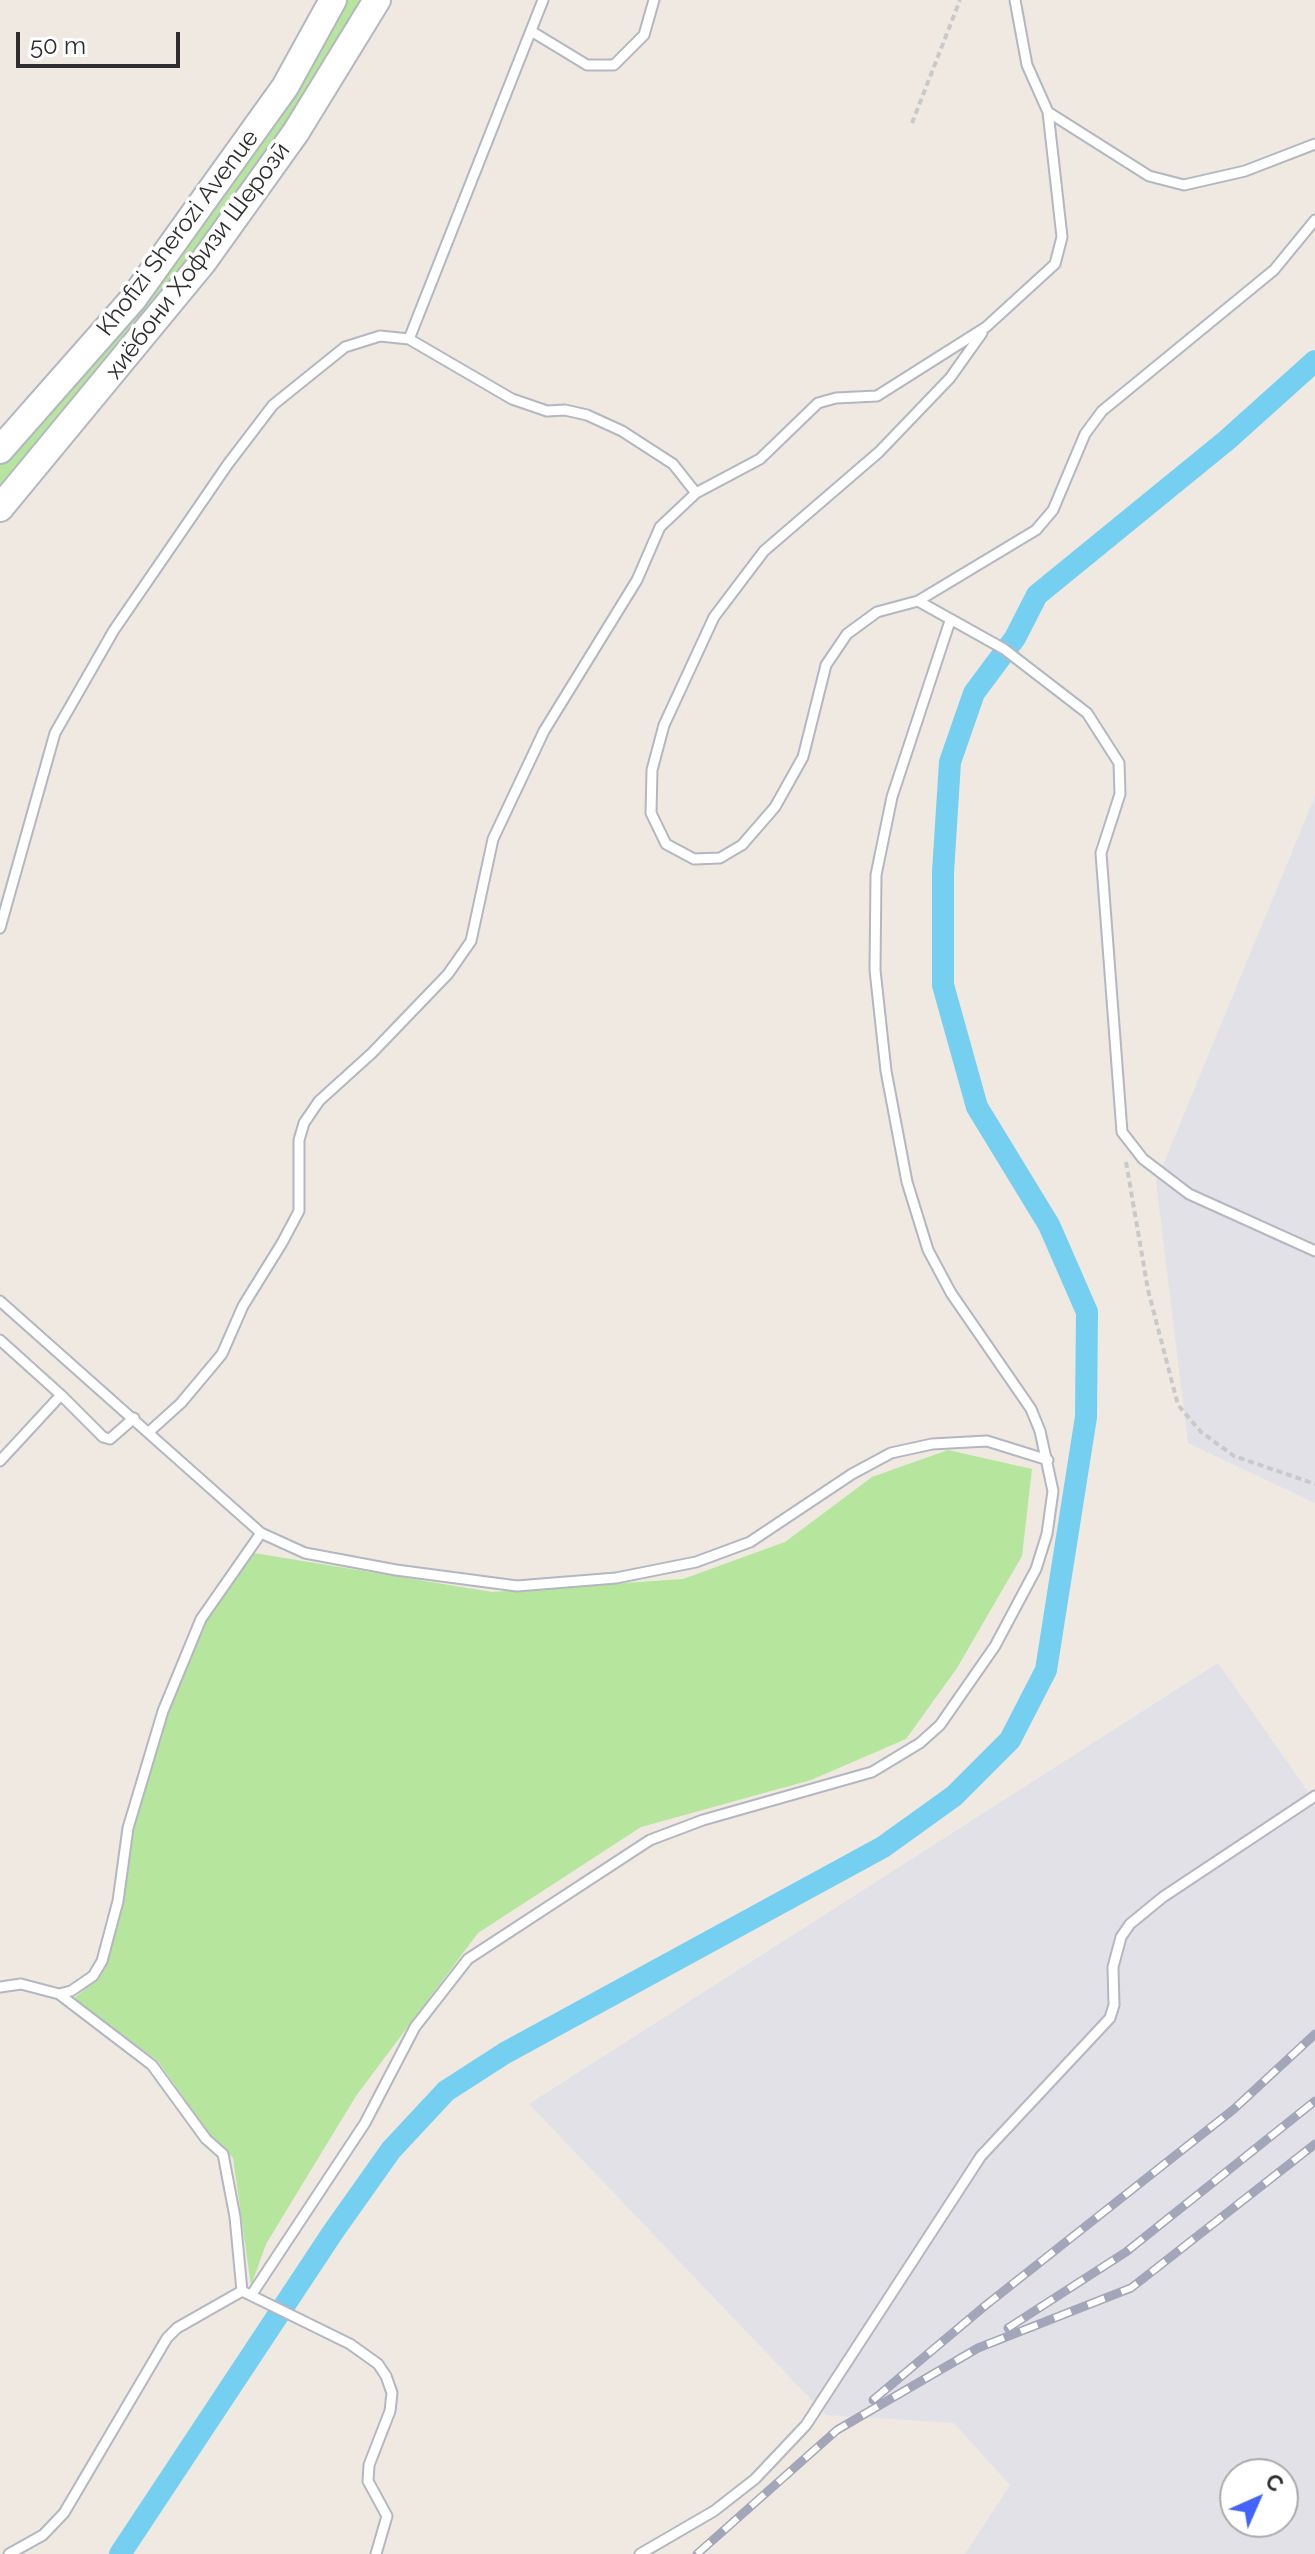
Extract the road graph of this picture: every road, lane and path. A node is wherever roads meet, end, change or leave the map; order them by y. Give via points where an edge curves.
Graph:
1 (333, 0) edge
2 (377, 0) edge
3 (543, 0) edge
4 (654, 0) edge
5 (960, 0) edge
6 (1015, 0) edge
7 (531, 31) junction
8 (1048, 112) junction
9 (912, 123) dead end
10 (1315, 144) edge
11 (1315, 220) edge
12 (986, 327) junction
13 (409, 339) junction
14 (0, 450) edge
15 (696, 493) junction
16 (0, 508) edge
17 (918, 601) junction
18 (950, 621) junction
19 (0, 928) edge
20 (1122, 1132) junction
21 (1315, 1251) edge
22 (0, 1301) edge
23 (0, 1340) edge
24 (61, 1395) junction
25 (134, 1418) junction
26 (150, 1431) junction
27 (1048, 1460) junction
28 (0, 1461) edge
29 (1315, 1484) edge
30 (261, 1533) junction
31 (1315, 1796) edge
32 (0, 1987) edge
33 (59, 1994) junction
34 (247, 2292) junction
35 (9, 2554) edge
36 (376, 2554) edge
37 (640, 2554) edge

1 - 14 main road, Khofizi Sherozi Avenue via 285,87 142,287
2 - 16 main road, хиёбони Ҳофизи Шерозӣ via 296,132 203,262
3 - 7 lane
4 - 7 lane via 644,35 614,65 587,65
5 - 9 path
6 - 8 lane via 1027,65
7 - 13 lane
8 - 10 lane via 1149,176 1184,185 1245,171
8 - 12 lane via 1060,253 1047,273
11 - 17 lane via 1274,270 1102,411 1085,434 1053,510 1036,530
12 - 15 lane via 877,396 818,403 748,468
12 - 17 lane via 950,378 879,452 764,551 714,617 664,725 652,770 651,813 666,844 694,859 720,858 742,845 775,807 803,757 826,665 847,634 877,612
13 - 15 lane via 512,399 547,411 587,415 622,431 673,464
13 - 19 lane via 380,336 345,347 291,387 228,464 157,566 55,733
15 - 26 lane via 660,527 637,580 544,731 493,839 471,941 459,962 319,1101 304,1123 299,1140 299,1211 243,1306 222,1354
17 - 18 lane
18 - 20 lane via 1020,660 1087,713 1119,763 1120,794 1101,853
18 - 27 lane via 892,797 876,875 875,970 886,1071 907,1182 928,1250 951,1293 1031,1409
20 - 21 lane via 1143,1159 1189,1194
20 - 29 path via 1148,1290 1178,1405 1201,1432 1234,1456
22 - 25 lane
23 - 24 lane
24 - 25 lane via 103,1437 110,1439
24 - 28 lane
25 - 26 lane
26 - 30 lane
27 - 30 lane via 987,1441 891,1453 750,1542 696,1562 616,1578 517,1586 305,1553
27 - 34 lane via 1053,1491 1036,1569 1013,1618 940,1725 872,1772 650,1840 480,1948 415,2027 365,2123
30 - 33 lane via 201,1619 163,1711 128,1828 118,1901 102,1961 82,1985
31 - 37 lane via 1130,1924 1113,1967 1110,2018 981,2156 806,2425 755,2479 714,2511
32 - 33 lane via 21,1984
33 - 34 lane via 152,2065 223,2154
34 - 35 lane via 167,2338 64,2513 43,2535
34 - 36 lane via 378,2364 392,2393 369,2465 368,2481 387,2516

